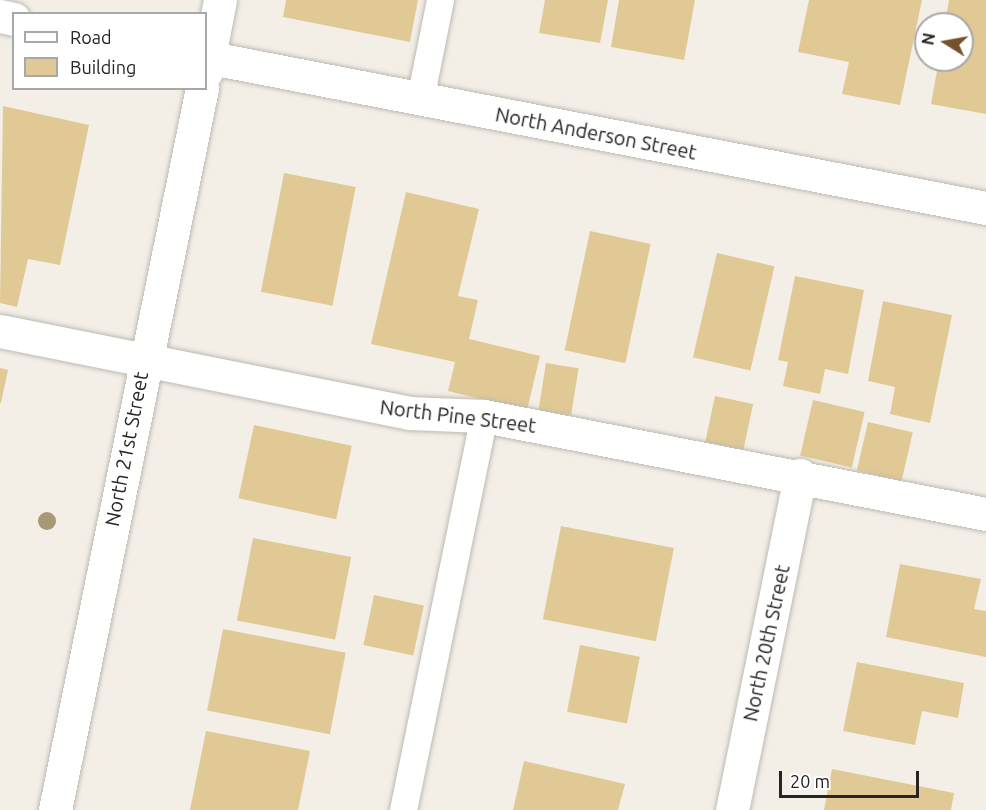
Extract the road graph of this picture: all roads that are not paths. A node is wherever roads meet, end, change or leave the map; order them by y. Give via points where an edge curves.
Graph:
1 (220, 0) edge
2 (440, 0) edge
3 (207, 60) edge
4 (207, 69) edge
5 (201, 90) edge
6 (420, 99) junction
7 (986, 208) edge
8 (0, 331) edge
9 (144, 359) junction
10 (484, 416) junction
11 (800, 475) junction
12 (986, 514) edge
13 (55, 810) edge
14 (403, 810) edge
15 (732, 810) edge

1 - 3 street, North 21st Street
2 - 6 lane
4 - 6 street, North Anderson Street
5 - 9 street, North 21st Street
6 - 7 street, North Anderson Street
8 - 9 street, North Pine Street
9 - 10 street, North Pine Street via 409,413
9 - 13 street, North 21st Street
10 - 11 street, North Pine Street
10 - 14 lane
11 - 12 street, North Pine Street
11 - 15 street, North 20th Street

